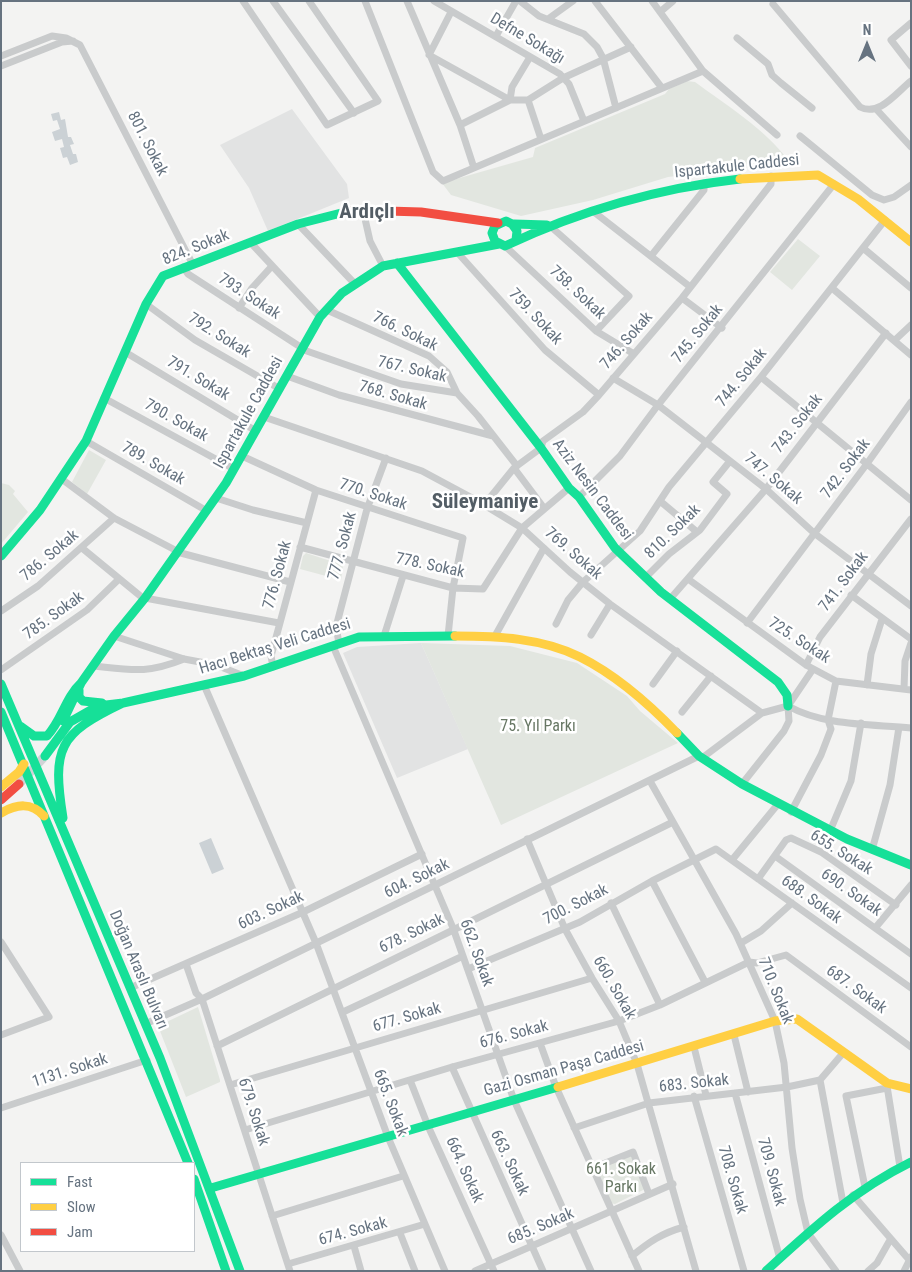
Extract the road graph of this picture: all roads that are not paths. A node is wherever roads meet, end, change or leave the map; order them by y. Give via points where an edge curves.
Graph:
1 (243, 1) edge
2 (273, 1) edge
3 (309, 1) edge
4 (365, 1) edge
5 (407, 1) edge
6 (434, 1) edge
7 (516, 1) edge
8 (520, 1) edge
9 (573, 1) edge
10 (595, 1) edge
11 (652, 1) edge
12 (673, 1) edge
13 (773, 4) dead end
14 (451, 12) junction
15 (660, 12) junction
16 (548, 19) junction
17 (911, 23) edge
18 (496, 36) junction
19 (737, 38) dead end
20 (73, 41) junction
21 (631, 47) junction
22 (429, 55) junction
23 (1, 56) edge
24 (530, 57) junction
25 (603, 58) junction
26 (1, 66) edge
27 (911, 66) edge
28 (703, 71) junction
29 (563, 78) junction
30 (911, 82) edge
31 (662, 88) junction
32 (510, 100) junction
33 (528, 100) junction
34 (616, 108) junction
35 (812, 108) dead end
36 (877, 110) junction
37 (354, 113) junction
38 (584, 121) junction
39 (460, 125) junction
40 (777, 136) dead end
41 (800, 136) dead end
42 (542, 139) junction
43 (911, 147) edge
44 (474, 168) junction
45 (771, 176) junction
46 (704, 183) junction
47 (834, 184) junction
48 (911, 184) edge
49 (363, 210) junction
50 (594, 212) junction
51 (885, 220) junction
52 (498, 223) junction
53 (298, 224) junction
54 (514, 224) junction
55 (549, 225) junction
56 (516, 240) junction
57 (911, 242) edge
58 (252, 243) junction
59 (502, 245) junction
60 (863, 248) junction
61 (457, 252) junction
62 (651, 256) junction
63 (397, 263) junction
64 (187, 266) junction
65 (272, 266) junction
66 (383, 266) junction
67 (356, 284) junction
68 (689, 286) junction
69 (832, 288) junction
70 (911, 288) edge
71 (682, 298) junction
72 (146, 304) junction
73 (240, 308) junction
74 (327, 310) junction
75 (320, 317) junction
76 (911, 325) edge
77 (722, 328) junction
78 (596, 331) junction
79 (886, 333) junction
80 (895, 340) junction
81 (302, 349) junction
82 (125, 352) junction
83 (634, 354) junction
84 (911, 355) edge
85 (287, 376) junction
86 (761, 377) junction
87 (613, 378) junction
88 (280, 389) junction
89 (457, 394) junction
90 (599, 395) junction
91 (104, 398) junction
92 (911, 402) edge
93 (658, 405) junction
94 (909, 411) edge
95 (264, 418) junction
96 (816, 424) junction
97 (256, 431) junction
98 (493, 436) junction
99 (86, 442) junction
100 (707, 443) junction
101 (541, 448) junction
102 (242, 456) junction
103 (386, 458) junction
104 (730, 461) junction
105 (866, 465) junction
106 (516, 467) junction
107 (234, 469) junction
108 (62, 480) junction
109 (569, 488) junction
110 (766, 489) junction
111 (316, 490) junction
112 (579, 497) junction
113 (216, 498) junction
114 (911, 500) edge
115 (660, 501) junction
116 (484, 505) junction
117 (544, 508) junction
118 (368, 509) junction
119 (207, 511) junction
120 (114, 518) junction
121 (911, 519) edge
122 (307, 523) junction
123 (522, 528) junction
124 (697, 532) junction
125 (814, 533) junction
126 (300, 547) junction
127 (82, 548) junction
128 (544, 548) junction
129 (617, 550) junction
130 (177, 552) junction
131 (1, 556) edge
132 (354, 560) junction
133 (866, 574) junction
134 (404, 576) junction
135 (646, 577) junction
136 (119, 579) junction
137 (688, 579) junction
138 (290, 582) junction
139 (582, 582) junction
140 (453, 588) junction
141 (851, 595) junction
142 (670, 598) junction
143 (145, 599) junction
144 (610, 604) junction
145 (911, 606) edge
146 (1, 611) edge
147 (882, 619) junction
148 (279, 623) junction
149 (747, 623) junction
150 (556, 624) dead end
151 (591, 635) dead end
152 (114, 636) junction
153 (384, 636) junction
154 (448, 636) junction
155 (495, 636) junction
156 (911, 641) edge
157 (336, 644) junction
158 (677, 651) junction
159 (184, 659) junction
160 (93, 666) junction
161 (273, 667) junction
162 (810, 667) junction
163 (1, 670) edge
164 (244, 676) junction
165 (711, 676) junction
166 (836, 681) junction
167 (1, 684) edge
168 (653, 684) dead end
169 (204, 685) junction
170 (867, 685) junction
171 (80, 686) junction
172 (907, 690) edge
173 (123, 703) junction
174 (110, 704) junction
175 (788, 706) junction
176 (682, 712) dead end
177 (762, 713) junction
178 (2, 714) edge
179 (828, 720) junction
180 (861, 723) junction
181 (19, 725) junction
182 (899, 727) junction
183 (911, 728) edge
184 (701, 757) junction
185 (24, 764) junction
186 (650, 781) junction
187 (742, 784) junction
188 (1, 787) edge
189 (1, 793) edge
190 (1, 800) edge
191 (778, 804) junction
192 (791, 812) junction
193 (1, 813) edge
194 (47, 821) junction
195 (673, 822) junction
196 (830, 831) junction
197 (66, 834) junction
198 (527, 839) junction
199 (872, 850) junction
200 (422, 854) junction
201 (775, 856) junction
202 (694, 859) junction
203 (732, 860) junction
204 (911, 865) edge
205 (758, 879) junction
206 (652, 881) junction
207 (547, 884) junction
208 (435, 885) junction
209 (911, 885) edge
210 (611, 903) junction
211 (792, 903) junction
212 (896, 905) junction
213 (301, 912) junction
214 (453, 928) junction
215 (876, 928) junction
216 (565, 929) junction
217 (1, 942) edge
218 (316, 943) junction
219 (741, 943) junction
220 (911, 954) edge
221 (786, 955) joint
222 (463, 956) junction
223 (749, 962) junction
224 (186, 964) junction
225 (468, 969) junction
226 (592, 978) junction
227 (706, 982) junction
228 (130, 988) junction
229 (333, 988) junction
230 (911, 988) edge
231 (202, 999) junction
232 (660, 1005) junction
233 (482, 1011) junction
234 (343, 1012) junction
235 (619, 1021) junction
236 (775, 1021) junction
237 (145, 1024) junction
238 (1, 1035) edge
239 (734, 1035) junction
240 (540, 1043) junction
241 (217, 1046) junction
242 (694, 1047) junction
243 (911, 1047) edge
244 (355, 1048) junction
245 (844, 1052) junction
246 (496, 1055) junction
247 (147, 1060) junction
248 (637, 1064) junction
249 (452, 1067) junction
250 (410, 1080) junction
251 (820, 1080) junction
252 (230, 1085) junction
253 (887, 1086) junction
254 (556, 1087) junction
255 (787, 1087) junction
256 (911, 1089) edge
257 (370, 1091) junction
258 (748, 1092) junction
259 (735, 1093) junction
260 (706, 1095) junction
261 (694, 1096) junction
262 (514, 1100) junction
263 (649, 1103) junction
264 (1, 1108) edge
265 (470, 1112) junction
266 (428, 1126) junction
267 (574, 1128) junction
268 (244, 1130) junction
269 (388, 1137) junction
270 (188, 1162) edge
271 (911, 1162) edge
272 (900, 1167) junction
273 (593, 1168) junction
274 (259, 1173) junction
275 (404, 1176) junction
276 (195, 1183) edge
277 (673, 1184) junction
278 (865, 1187) junction
279 (211, 1188) junction
280 (649, 1194) junction
281 (853, 1195) junction
282 (843, 1203) junction
283 (612, 1210) junction
284 (272, 1216) junction
285 (425, 1224) junction
286 (684, 1227) junction
287 (572, 1229) junction
288 (400, 1233) junction
289 (808, 1233) junction
290 (1, 1234) edge
291 (890, 1240) junction
292 (4, 1245) edge
293 (354, 1246) junction
294 (532, 1246) junction
295 (632, 1256) junction
296 (780, 1259) junction
297 (910, 1260) edge
298 (289, 1267) edge
299 (492, 1267) edge
300 (20, 1271) edge
301 (226, 1271) edge
302 (240, 1271) edge
303 (361, 1271) edge
304 (415, 1271) edge
305 (445, 1271) edge
306 (475, 1271) edge
307 (543, 1271) edge
308 (591, 1271) edge
309 (639, 1271) edge
310 (696, 1271) edge
311 (744, 1271) edge
312 (766, 1271) edge
313 (836, 1271) edge
314 (868, 1271) edge
315 (904, 1271) edge

1 - 37 street via 327,125
2 - 37 street
3 - 37 street via 378,101
4 - 44 street via 433,172 443,181
5 - 22 street
6 - 14 street, Defne Sokağı
7 - 18 street
8 - 16 street
9 - 16 street
10 - 21 street
11 - 15 street
12 - 15 street
13 - 36 street via 860,108
14 - 18 street, Defne Sokağı
14 - 22 street
15 - 28 street
16 - 25 street via 584,34
17 - 27 street via 891,40
18 - 24 street, Defne Sokağı
19 - 35 street via 768,64 772,75
20 - 23 street via 52,36
20 - 26 street via 62,42
20 - 64 street, 801. Sokak via 80,45 88,58
21 - 25 street
21 - 31 street
22 - 32 street
22 - 39 street
24 - 29 street, Defne Sokağı
24 - 32 street via 512,87
25 - 29 street
25 - 34 street
28 - 31 street
28 - 40 street
29 - 33 street
29 - 38 street, Defne Sokağı via 569,84
30 - 36 street
31 - 34 street
32 - 33 street
32 - 39 street
33 - 42 street
34 - 38 street
36 - 43 street
38 - 42 street
39 - 44 street
41 - 48 street via 884,200 894,197
42 - 44 street
45 - 46 street, Ispartakule Caddesi
45 - 47 street, Ispartakule Caddesi via 818,175
45 - 68 street, 746. Sokak via 771,184
46 - 50 street, Ispartakule Caddesi via 665,190
46 - 62 street via 704,190
47 - 51 street, Ispartakule Caddesi
47 - 77 street, 745. Sokak
49 - 52 street, 824. Sokak via 421,212
49 - 53 street, 824. Sokak
49 - 66 street via 370,241
50 - 55 street, Ispartakule Caddesi
50 - 62 street
51 - 57 street, Ispartakule Caddesi
51 - 60 street, 744. Sokak
52 - 54 street
52 - 59 street via 492,234
53 - 58 street, 824. Sokak
53 - 67 street
54 - 55 street, Ispartakule Caddesi
54 - 56 street via 518,232
55 - 56 street, Ispartakule Caddesi
55 - 78 street via 629,296
56 - 59 street
58 - 64 street, 824. Sokak
58 - 65 street
59 - 61 street, Ispartakule Caddesi
59 - 78 street, 758. Sokak
60 - 69 street, 744. Sokak
60 - 70 street
61 - 63 street, Ispartakule Caddesi
61 - 90 street, 759. Sokak via 546,350
62 - 68 street
63 - 66 street, Ispartakule Caddesi
63 - 101 street, Aziz Nesin Caddesi
64 - 72 street, 824. Sokak via 163,276
64 - 73 street, 793. Sokak via 188,274
65 - 73 street via 252,288
65 - 75 street
66 - 67 street, Ispartakule Caddesi
67 - 74 street, Ispartakule Caddesi
68 - 71 street, 746. Sokak
69 - 79 street
69 - 86 street, 744. Sokak
71 - 77 street
71 - 83 street, 746. Sokak
72 - 82 street, 824. Sokak
72 - 88 street, 792. Sokak via 194,340
73 - 81 street, 793. Sokak
74 - 75 street, Ispartakule Caddesi
74 - 89 street, 766. Sokak via 429,356 447,372
75 - 81 street, Ispartakule Caddesi
76 - 80 street
77 - 93 street, 745. Sokak
78 - 83 street, 758. Sokak
79 - 80 street
79 - 96 street, 743. Sokak
80 - 84 street
81 - 85 street, Ispartakule Caddesi
81 - 89 street, 767. Sokak via 400,384
82 - 91 street, 824. Sokak
82 - 97 street, 791. Sokak
83 - 87 street, 746. Sokak
85 - 88 street, Ispartakule Caddesi
85 - 98 street, 768. Sokak via 339,395
86 - 96 street
86 - 100 street, 744. Sokak
87 - 90 street, 746. Sokak
87 - 93 street, 747. Sokak
88 - 95 street, Ispartakule Caddesi
89 - 98 street, 767. Sokak
90 - 101 street, 746. Sokak via 583,412 543,440
91 - 99 street, 824. Sokak
91 - 107 street, 790. Sokak
92 - 94 street, 742. Sokak
93 - 100 street, 747. Sokak
93 - 112 street, 745. Sokak via 620,456
94 - 105 street, 742. Sokak
95 - 97 street, Ispartakule Caddesi
95 - 103 street, 769. Sokak
96 - 105 street
96 - 110 street, 743. Sokak
97 - 102 street, Ispartakule Caddesi
98 - 106 street, 767. Sokak
99 - 108 street, 824. Sokak
99 - 119 street, 789. Sokak
100 - 104 street, 747. Sokak
100 - 115 street, 744. Sokak
101 - 106 street, 746. Sokak
101 - 109 street, Aziz Nesin Caddesi
102 - 107 street, Ispartakule Caddesi
102 - 111 street, 770. Sokak
103 - 116 street, 769. Sokak via 435,476
103 - 118 street, 777. Sokak
104 - 110 street, 747. Sokak
104 - 124 street, 810. Sokak via 714,482 727,494
105 - 114 street
105 - 125 street, 742. Sokak
106 - 116 street, 746. Sokak
106 - 117 street, 767. Sokak
107 - 113 street, Ispartakule Caddesi
108 - 120 street
108 - 131 street, 824. Sokak
109 - 112 street, Aziz Nesin Caddesi
109 - 117 street, 778. Sokak
110 - 125 street, 747. Sokak
110 - 137 street, 743. Sokak
111 - 118 street, 770. Sokak
111 - 122 street, 776. Sokak
112 - 129 street, Aziz Nesin Caddesi
113 - 119 street, Ispartakule Caddesi
113 - 122 street
115 - 124 street
115 - 129 street, 744. Sokak via 640,531
116 - 123 street, 769. Sokak
117 - 123 street, 778. Sokak
118 - 132 street, 777. Sokak
118 - 140 street, 770. Sokak via 463,538
119 - 130 street, Ispartakule Caddesi
120 - 127 street, 786. Sokak
120 - 130 street
121 - 133 street, 741. Sokak
122 - 126 street, 776. Sokak
123 - 128 street, 769. Sokak
123 - 140 street, 778. Sokak via 483,589
124 - 135 street, 810. Sokak
125 - 133 street, 747. Sokak
125 - 149 street, 742. Sokak
126 - 132 street, 778. Sokak
126 - 138 street, 776. Sokak
127 - 136 street
127 - 146 street, 786. Sokak via 38,586
128 - 139 street, 769. Sokak
128 - 155 street
129 - 135 street, Aziz Nesin Caddesi
129 - 139 street, 744. Sokak
130 - 138 street
130 - 143 street, Ispartakule Caddesi
132 - 134 street, 778. Sokak
132 - 157 street, 777. Sokak via 336,627
133 - 141 street, 741. Sokak
133 - 145 street, 747. Sokak
134 - 140 street, 778. Sokak
134 - 153 street
135 - 142 street, Aziz Nesin Caddesi
136 - 143 street
136 - 163 street, 785. Sokak via 87,610
137 - 142 street, 743. Sokak
137 - 149 street, 725. Sokak
138 - 148 street, 776. Sokak
139 - 144 street, 769. Sokak
139 - 150 street, 744. Sokak
140 - 154 street, 770. Sokak
141 - 147 street
141 - 162 street, 741. Sokak via 820,637
142 - 175 street, Aziz Nesin Caddesi via 778,682 787,695
143 - 148 street
143 - 152 street, Ispartakule Caddesi
144 - 151 street
144 - 158 street, 769. Sokak
147 - 156 street
147 - 170 street via 871,654
148 - 161 street, 776. Sokak via 271,656
149 - 162 street, 725. Sokak
152 - 159 street
152 - 160 street, Ispartakule Caddesi
153 - 154 street, Hacı Bektaş Veli Caddesi
153 - 157 street, Hacı Bektaş Veli Caddesi via 359,637
154 - 155 street, Hacı Bektaş Veli Caddesi
155 - 184 street, Hacı Bektaş Veli Caddesi via 547,645 580,658 631,692
156 - 172 street via 904,661
157 - 161 street, Hacı Bektaş Veli Caddesi
157 - 200 street, 662. Sokak
158 - 165 street, 769. Sokak
158 - 168 street
159 - 160 street via 160,669 138,671
159 - 164 street via 216,665
160 - 171 street, Ispartakule Caddesi
161 - 164 street, Hacı Bektaş Veli Caddesi
162 - 166 street, 725. Sokak
162 - 175 street, 741. Sokak
164 - 169 street, Hacı Bektaş Veli Caddesi
165 - 176 street
165 - 177 street, 769. Sokak
166 - 170 street, 725. Sokak
166 - 179 street
167 - 181 street, Doğan Araslı Bulvarı
169 - 173 street, Hacı Bektaş Veli Caddesi
169 - 213 street, 665. Sokak
170 - 172 street, 725. Sokak
171 - 174 street via 79,697 83,701
171 - 174 street via 44,754 78,716
171 - 181 street via 71,692 47,736 34,736
173 - 174 street
173 - 197 street via 90,718 64,748 57,775
175 - 177 street
175 - 179 street via 803,715
175 - 187 street via 789,721 784,731
177 - 184 street, 604. Sokak
178 - 185 street, Doğan Araslı Bulvarı
179 - 180 street
179 - 192 street via 831,729 821,755
180 - 182 street
180 - 196 street via 851,781
181 - 197 street, Doğan Araslı Bulvarı
182 - 183 street
182 - 199 street via 890,785
184 - 186 street, 604. Sokak
184 - 187 street, Hacı Bektaş Veli Caddesi
185 - 188 street
185 - 194 street, Doğan Araslı Bulvarı
186 - 195 street, 710. Sokak
186 - 198 street, 604. Sokak
187 - 191 street, Hacı Bektaş Veli Caddesi
189 - 190 street via 18,782
191 - 192 street, Hacı Bektaş Veli Caddesi
191 - 203 street
192 - 196 street, Hacı Bektaş Veli Caddesi
193 - 194 street via 24,805 39,810
194 - 247 street, Doğan Araslı Bulvarı
195 - 202 street, 710. Sokak
195 - 207 street, 678. Sokak
196 - 199 street, Hacı Bektaş Veli Caddesi
197 - 228 street, Doğan Araslı Bulvarı
198 - 207 street, 660. Sokak
198 - 208 street, 604. Sokak
199 - 204 street, Hacı Bektaş Veli Caddesi
200 - 208 street, 662. Sokak
200 - 213 street, 603. Sokak
201 - 205 street, 655. Sokak
201 - 212 street, 655. Sokak via 791,838 821,852
201 - 215 street, 690. Sokak
202 - 203 street, 688. Sokak via 716,849
202 - 206 street, 700. Sokak
202 - 219 street, 710. Sokak
203 - 205 street, 688. Sokak
205 - 211 street, 688. Sokak
206 - 210 street, 700. Sokak
206 - 227 street
207 - 214 street, 678. Sokak
207 - 216 street, 660. Sokak
208 - 214 street, 662. Sokak
208 - 218 street, 604. Sokak
209 - 212 street
210 - 216 street, 700. Sokak
210 - 232 street
211 - 219 street via 761,932
211 - 230 street, 688. Sokak
212 - 215 street
213 - 218 street, 665. Sokak
213 - 224 street, 603. Sokak
214 - 222 street, 662. Sokak
214 - 229 street, 678. Sokak
215 - 220 street, 690. Sokak
216 - 225 street, 700. Sokak
216 - 226 street, 660. Sokak
217 - 238 street via 49,1017
218 - 229 street, 665. Sokak
218 - 231 street, 604. Sokak
219 - 223 street, 710. Sokak
221 - 223 street, 676. Sokak
221 - 243 street, 687. Sokak
222 - 225 street, 662. Sokak
222 - 234 street
223 - 227 street, 676. Sokak
223 - 236 street, 710. Sokak
224 - 228 street, 603. Sokak
224 - 231 street, 679. Sokak via 196,993
225 - 233 street, 662. Sokak
226 - 233 street, 677. Sokak
226 - 235 street, 660. Sokak
227 - 232 street, 676. Sokak
228 - 237 street, Doğan Araslı Bulvarı
229 - 234 street, 665. Sokak
229 - 241 street, 678. Sokak
231 - 237 street, 604. Sokak
231 - 241 street, 679. Sokak
232 - 235 street, 676. Sokak
233 - 244 street, 677. Sokak
233 - 246 street, 662. Sokak
234 - 244 street, 665. Sokak
235 - 240 street, 676. Sokak
235 - 248 street, 660. Sokak
236 - 239 street, Gazi Osman Paşa Caddesi
236 - 245 street, Gazi Osman Paşa Caddesi via 797,1018
236 - 255 street, 710. Sokak
237 - 279 street, Doğan Araslı Bulvarı
239 - 242 street, Gazi Osman Paşa Caddesi
239 - 258 street
240 - 246 street, 676. Sokak
240 - 254 street
241 - 252 street, 679. Sokak
242 - 248 street, Gazi Osman Paşa Caddesi
242 - 260 street
244 - 252 street, 677. Sokak
244 - 257 street, 665. Sokak
245 - 251 street
245 - 253 street, Gazi Osman Paşa Caddesi
246 - 249 street, 676. Sokak
246 - 262 street, 662. Sokak
247 - 264 street, 1131. Sokak
247 - 270 street, Doğan Araslı Bulvarı
248 - 254 street, Gazi Osman Paşa Caddesi
248 - 263 street, 660. Sokak
249 - 250 street, 676. Sokak
249 - 265 street, 663. Sokak
250 - 257 street, 676. Sokak
250 - 266 street, 664. Sokak
251 - 255 street, 683. Sokak
251 - 282 street
252 - 268 street, 679. Sokak
253 - 256 street, Gazi Osman Paşa Caddesi
253 - 272 street
253 - 278 street via 846,1096
254 - 262 street, Gazi Osman Paşa Caddesi
254 - 267 street
255 - 258 street, 683. Sokak
255 - 289 street, 710. Sokak via 792,1148
257 - 268 street, 676. Sokak
257 - 269 street, 665. Sokak
258 - 259 street, 683. Sokak
259 - 260 street, 683. Sokak
259 - 296 street, 709. Sokak
260 - 261 street, 683. Sokak
261 - 263 street, 683. Sokak
261 - 311 street, 708. Sokak
262 - 265 street, Gazi Osman Paşa Caddesi
262 - 287 street, 662. Sokak
263 - 267 street, 683. Sokak
263 - 277 street, 660. Sokak
265 - 266 street, Gazi Osman Paşa Caddesi
265 - 294 street, 663. Sokak
266 - 269 street, Gazi Osman Paşa Caddesi
266 - 299 street, 664. Sokak
267 - 273 street
268 - 274 street, 679. Sokak
269 - 274 street, Gazi Osman Paşa Caddesi
269 - 275 street, 665. Sokak
271 - 272 street
272 - 278 street
273 - 280 street via 633,1152
273 - 283 street
274 - 279 street, Gazi Osman Paşa Caddesi
274 - 284 street, 679. Sokak
275 - 284 street
275 - 285 street, 665. Sokak
276 - 301 street
277 - 280 street, 685. Sokak
277 - 286 street, 660. Sokak
278 - 281 street
279 - 302 street, Doğan Araslı Bulvarı
280 - 283 street, 685. Sokak
281 - 282 street
281 - 291 street
282 - 289 street
283 - 287 street, 685. Sokak
283 - 295 street
284 - 298 street, 679. Sokak
285 - 288 street, 674. Sokak
285 - 305 street, 665. Sokak
286 - 295 street via 655,1238
286 - 310 street, 660. Sokak
287 - 294 street, 685. Sokak
287 - 308 street, 662. Sokak
288 - 293 street, 674. Sokak
288 - 304 street
289 - 296 street
289 - 313 street
290 - 292 street
291 - 297 street
291 - 314 street via 877,1263
292 - 300 street
293 - 298 street, 674. Sokak
293 - 303 street
294 - 299 street, 685. Sokak
294 - 307 street, 663. Sokak
295 - 309 street
296 - 312 street
297 - 315 street
299 - 306 street, 685. Sokak

